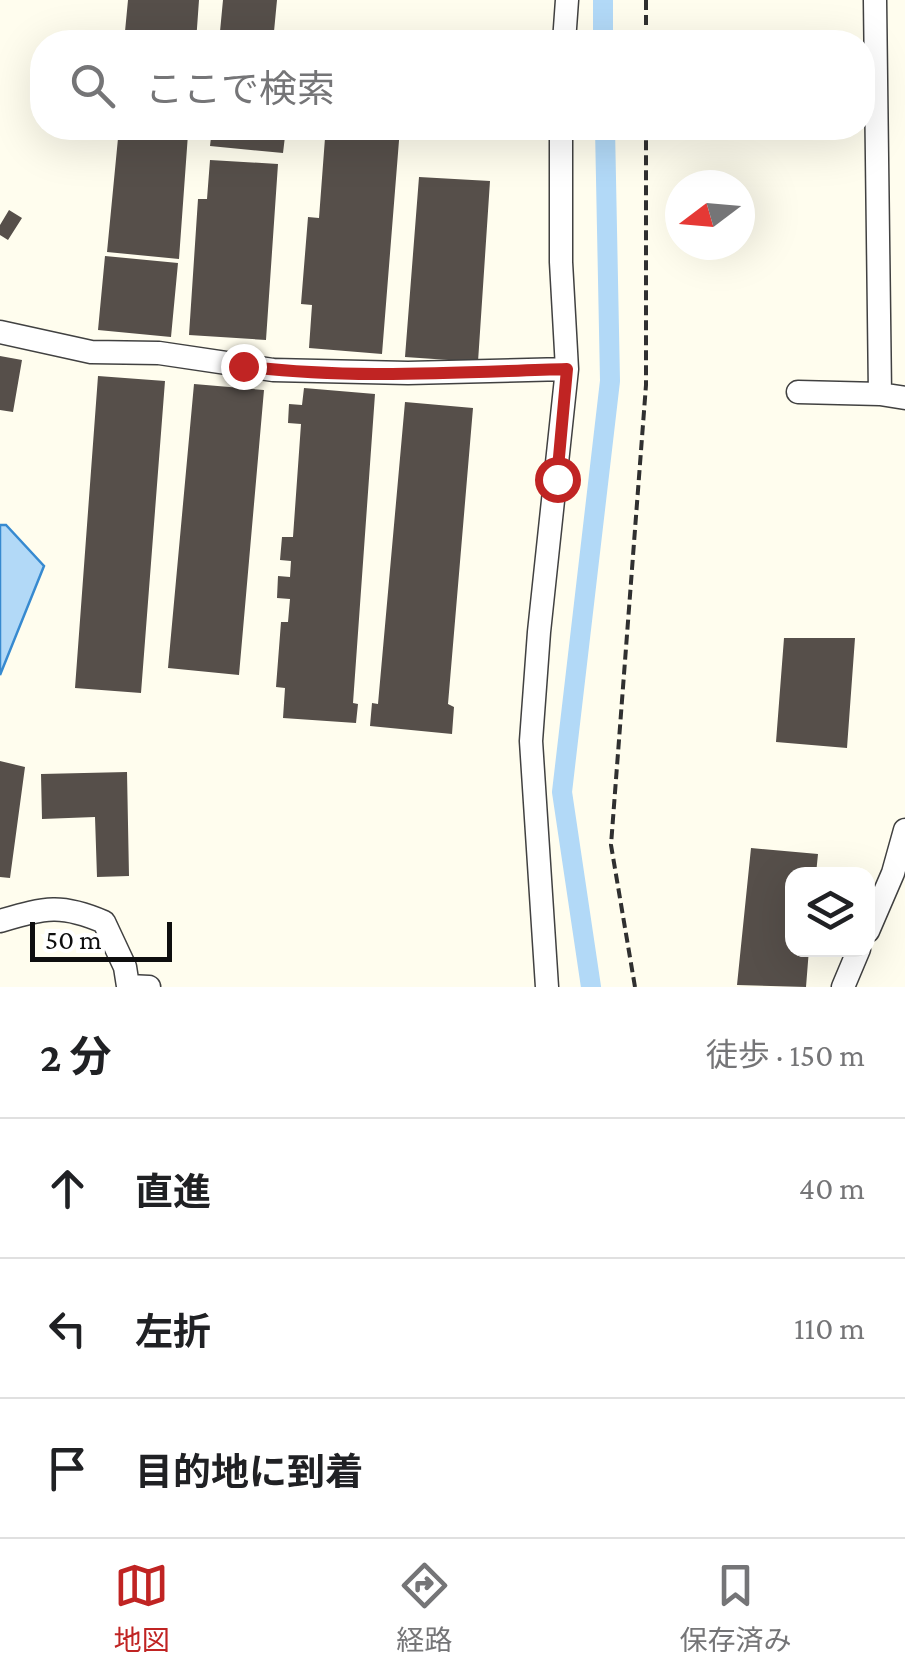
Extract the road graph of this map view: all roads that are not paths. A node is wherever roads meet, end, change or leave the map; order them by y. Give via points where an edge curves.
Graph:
1 (567, 0) edge
2 (876, 0) edge
3 (565, 30) edge
4 (561, 140) edge
5 (0, 332) edge
6 (567, 369) junction
7 (798, 392) dead end
8 (880, 394) junction
9 (905, 398) edge
10 (905, 830) edge
11 (875, 915) edge
12 (0, 921) edge
13 (856, 957) edge
14 (149, 987) edge
15 (547, 987) edge
16 (843, 987) edge

1 - 3 street
2 - 8 street
4 - 6 street
5 - 6 street via 91,352 159,353 273,370
6 - 15 street via 531,741
7 - 8 street
8 - 9 street
10 - 11 street
12 - 14 street via 48,908 104,922 128,986
13 - 16 street

